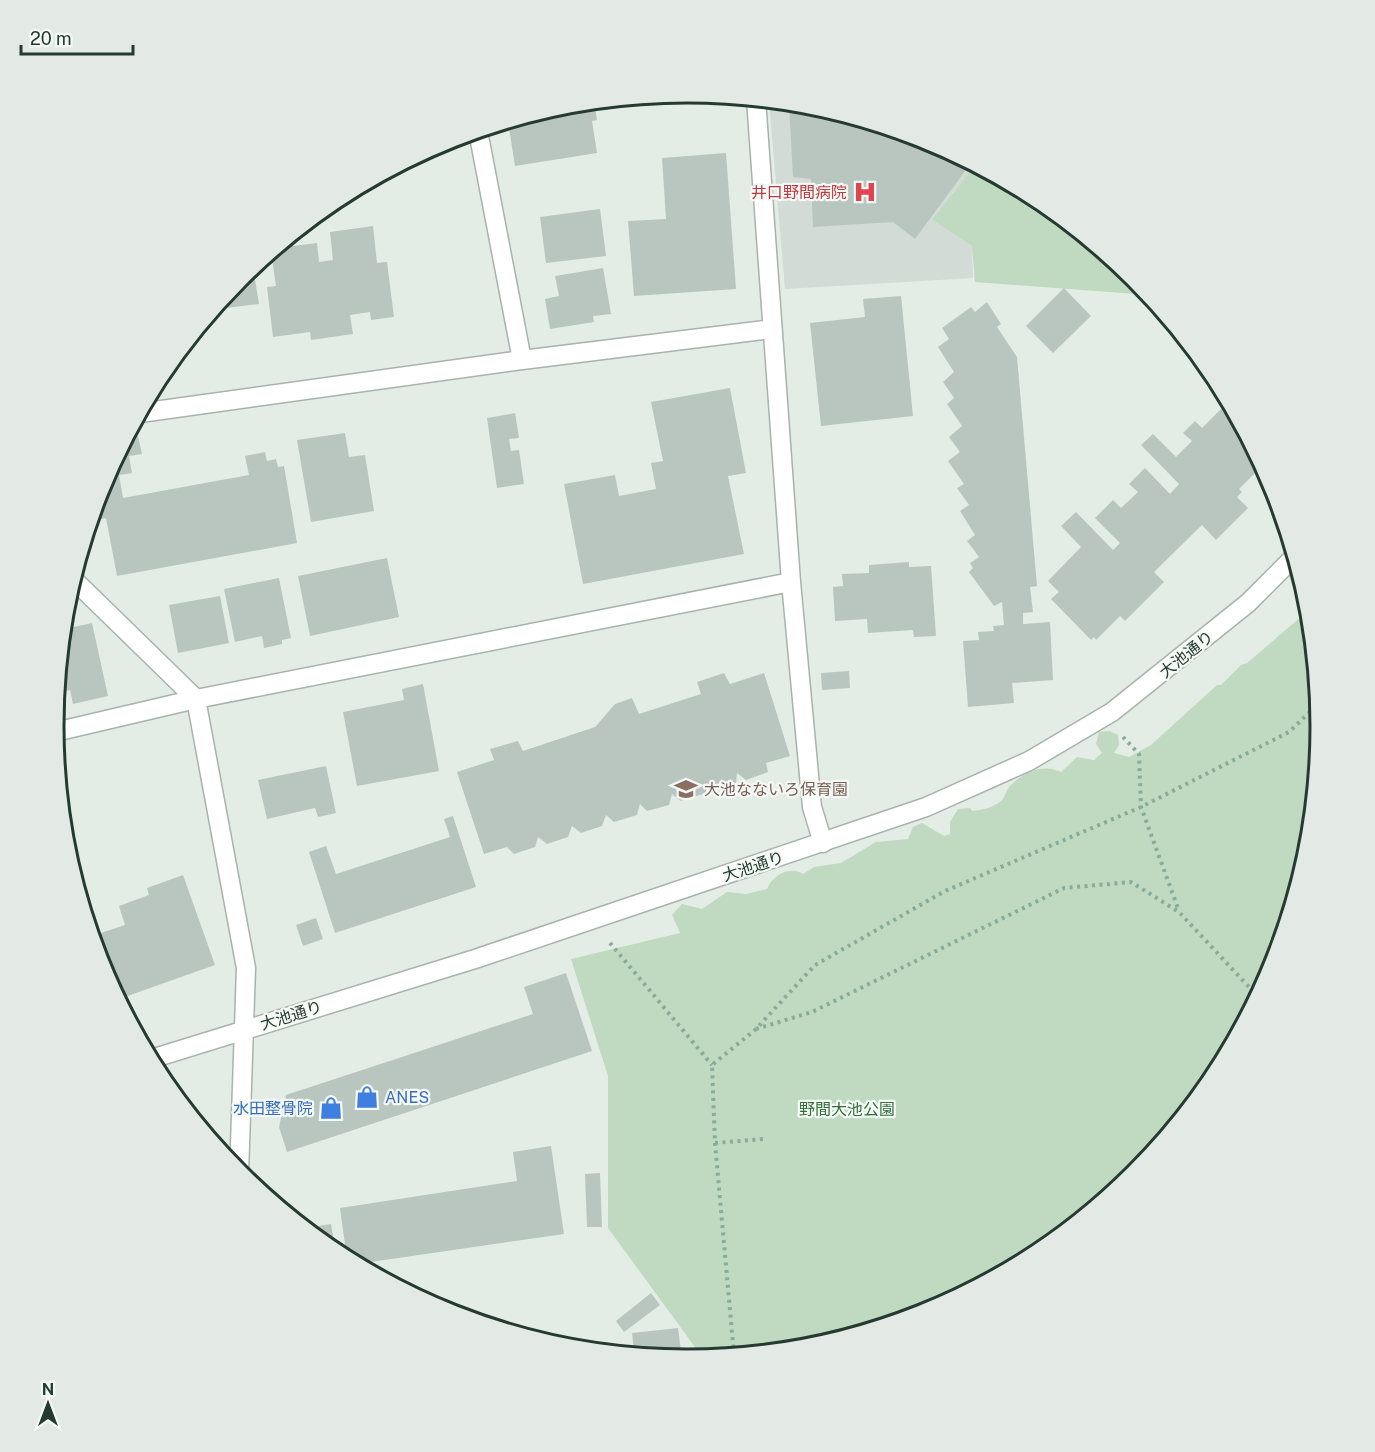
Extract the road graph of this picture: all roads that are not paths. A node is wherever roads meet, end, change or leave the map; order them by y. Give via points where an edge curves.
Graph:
1 (757, 107) edge
2 (479, 139) edge
3 (772, 329) junction
4 (522, 360) junction
5 (149, 412) edge
6 (1288, 563) edge
7 (791, 582) junction
8 (81, 586) edge
9 (196, 699) junction
10 (64, 730) edge
11 (823, 843) junction
12 (246, 1028) junction
13 (159, 1056) edge
14 (241, 1160) edge

1 - 3 street
2 - 4 street
3 - 4 street
3 - 7 street
4 - 5 street
6 - 11 street, 大池通り via 1248,603 1112,712 1009,770 926,807
7 - 9 street
7 - 11 street via 812,807
8 - 9 street
9 - 10 street
9 - 12 street via 246,968
11 - 12 street, 大池通り via 475,959
12 - 13 street, 大池通り
12 - 14 street

